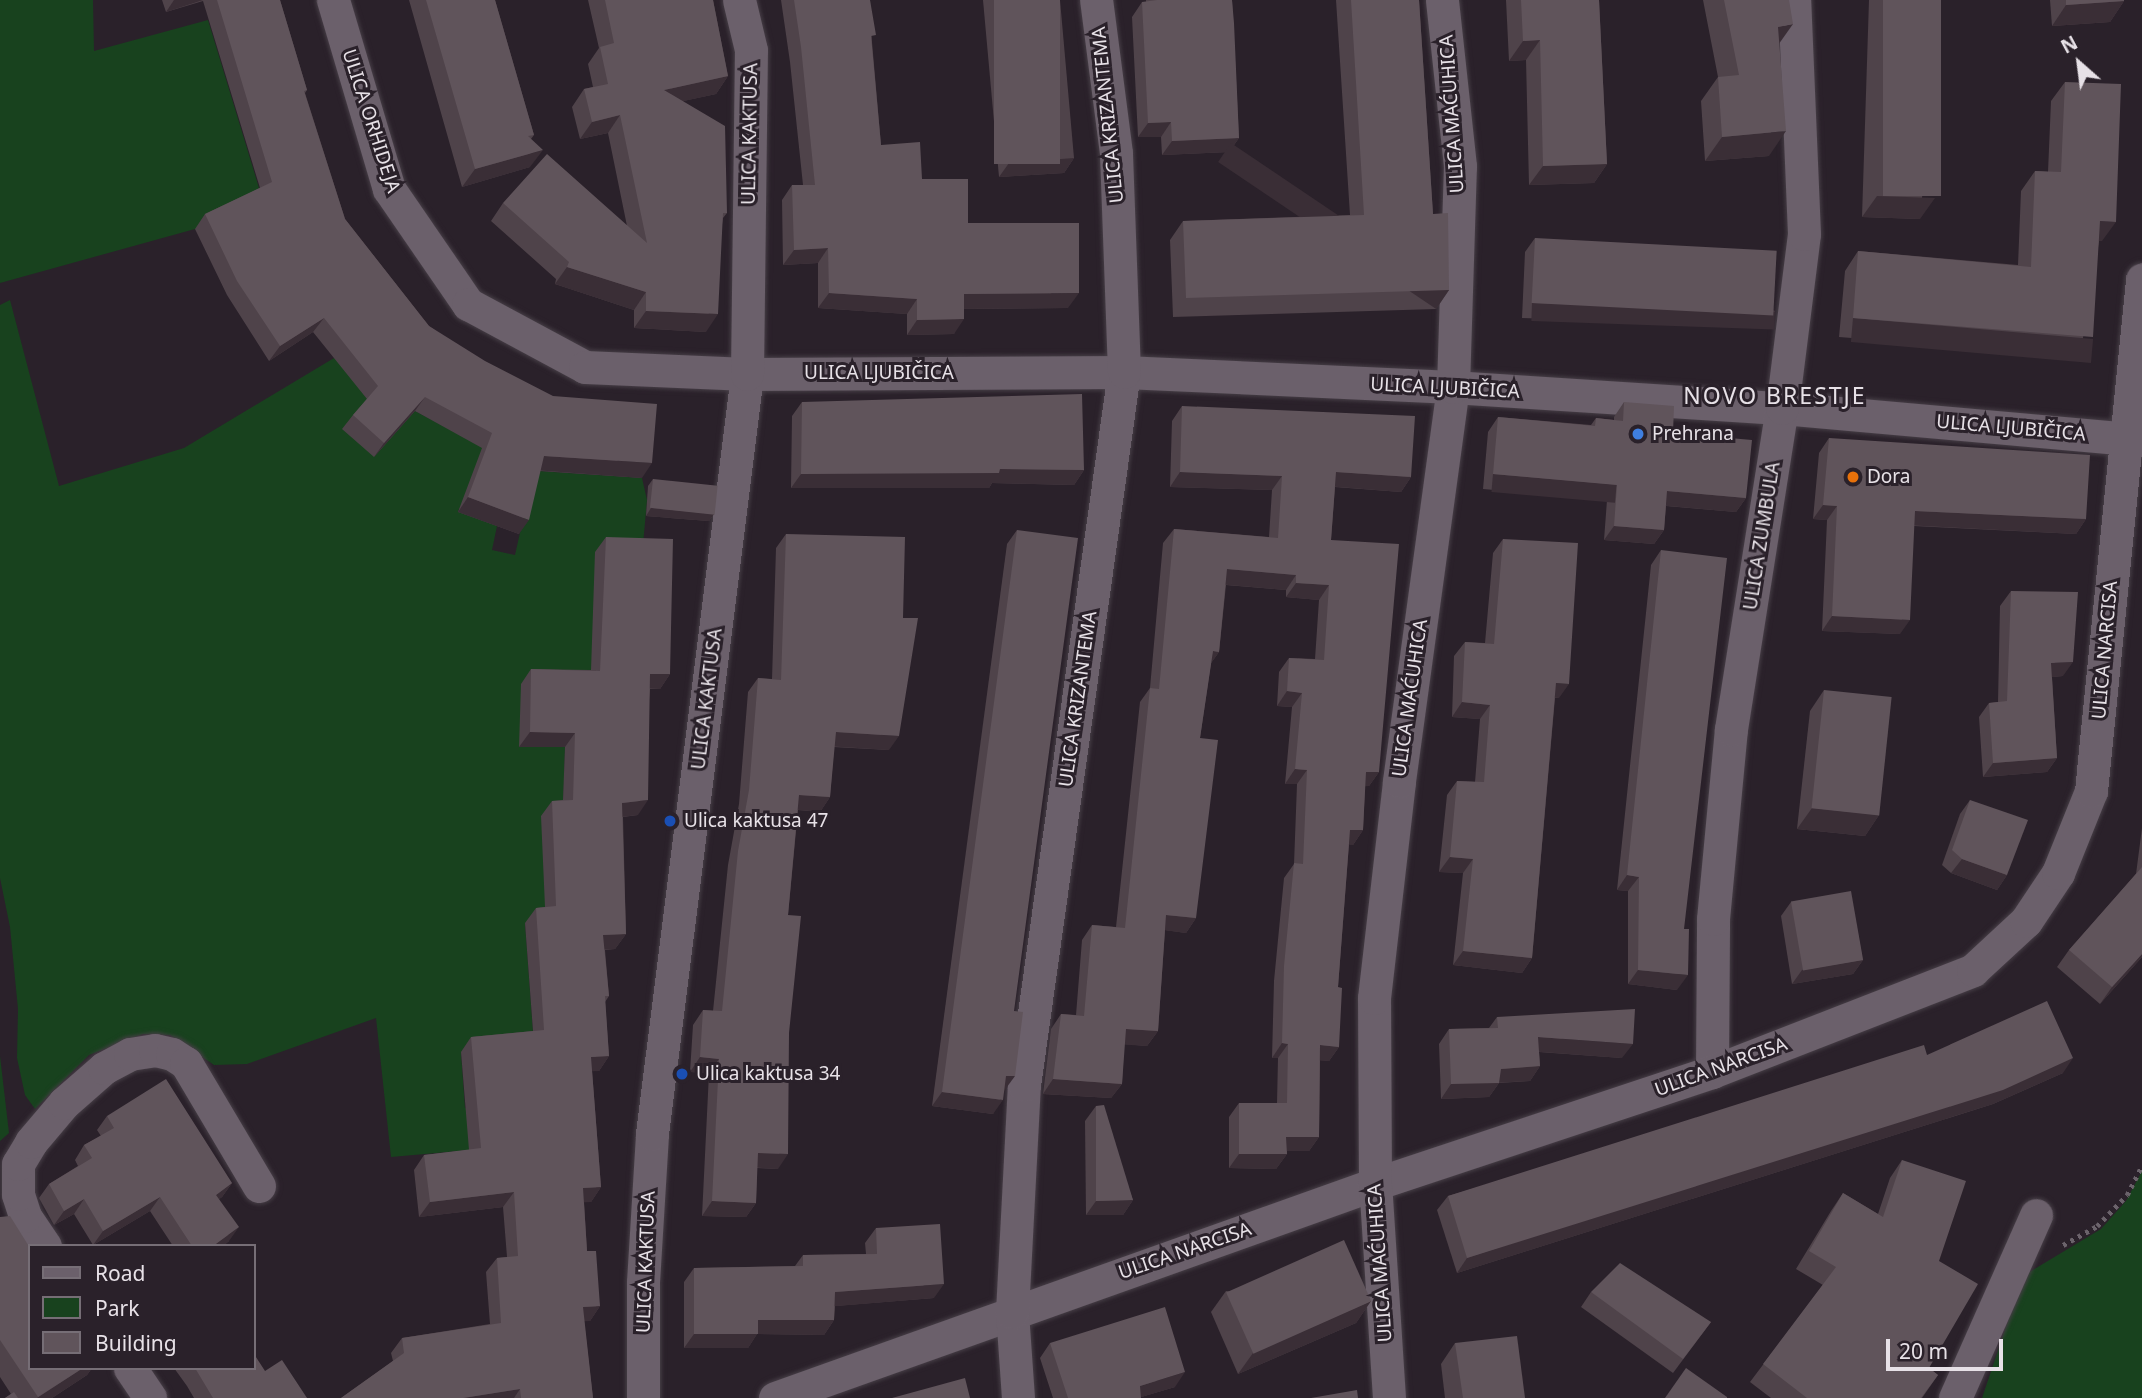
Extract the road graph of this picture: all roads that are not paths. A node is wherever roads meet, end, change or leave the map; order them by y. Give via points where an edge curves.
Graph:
1 (333, 0) edge
2 (739, 0) edge
3 (1097, 0) edge
4 (1443, 0) edge
5 (1794, 0) edge
6 (2142, 280) edge
7 (1124, 372) junction
8 (747, 374) junction
9 (1453, 387) junction
10 (1782, 408) junction
11 (2133, 439) edge
12 (1712, 1072) junction
13 (1375, 1184) junction
14 (260, 1186) dead end
15 (2036, 1215) dead end
16 (44, 1244) edge
17 (1012, 1312) junction
18 (131, 1370) edge
19 (150, 1398) edge
20 (643, 1398) edge
21 (775, 1398) edge
22 (1018, 1398) edge
23 (1389, 1398) edge
24 (1955, 1398) edge

1 - 8 street, ULICA ORHIDEJA via 389,189 468,304 585,367
2 - 8 street, ULICA KAKTUSA via 751,50
3 - 7 street, ULICA KRIZANTEMA via 1116,153
4 - 9 street, ULICA MAĆUHICA via 1460,166
5 - 10 street, ULICA ZUMBULA via 1804,234
6 - 11 street, ULICA NARCISA
7 - 8 street, ULICA LJUBIČICA
7 - 9 street, ULICA LJUBIČICA
7 - 17 street, ULICA KRIZANTEMA via 1024,1085
8 - 20 street, ULICA KAKTUSA via 652,1134 643,1282
9 - 10 street, ULICA LJUBIČICA
9 - 13 street, ULICA MAĆUHICA via 1374,998
10 - 11 street, ULICA LJUBIČICA
10 - 12 street, ULICA ZUMBULA via 1731,729 1713,919
11 - 12 street, ULICA NARCISA via 2091,791 2059,873 2026,921 1973,970
12 - 13 street, ULICA NARCISA
13 - 17 street, ULICA NARCISA
13 - 23 street, ULICA MAĆUHICA
14 - 16 street via 186,1063 155,1050 130,1054 104,1068 64,1103 19,1164 21,1205
15 - 24 street
17 - 21 street, ULICA NARCISA
17 - 22 street, ULICA KRIZANTEMA
18 - 19 street

